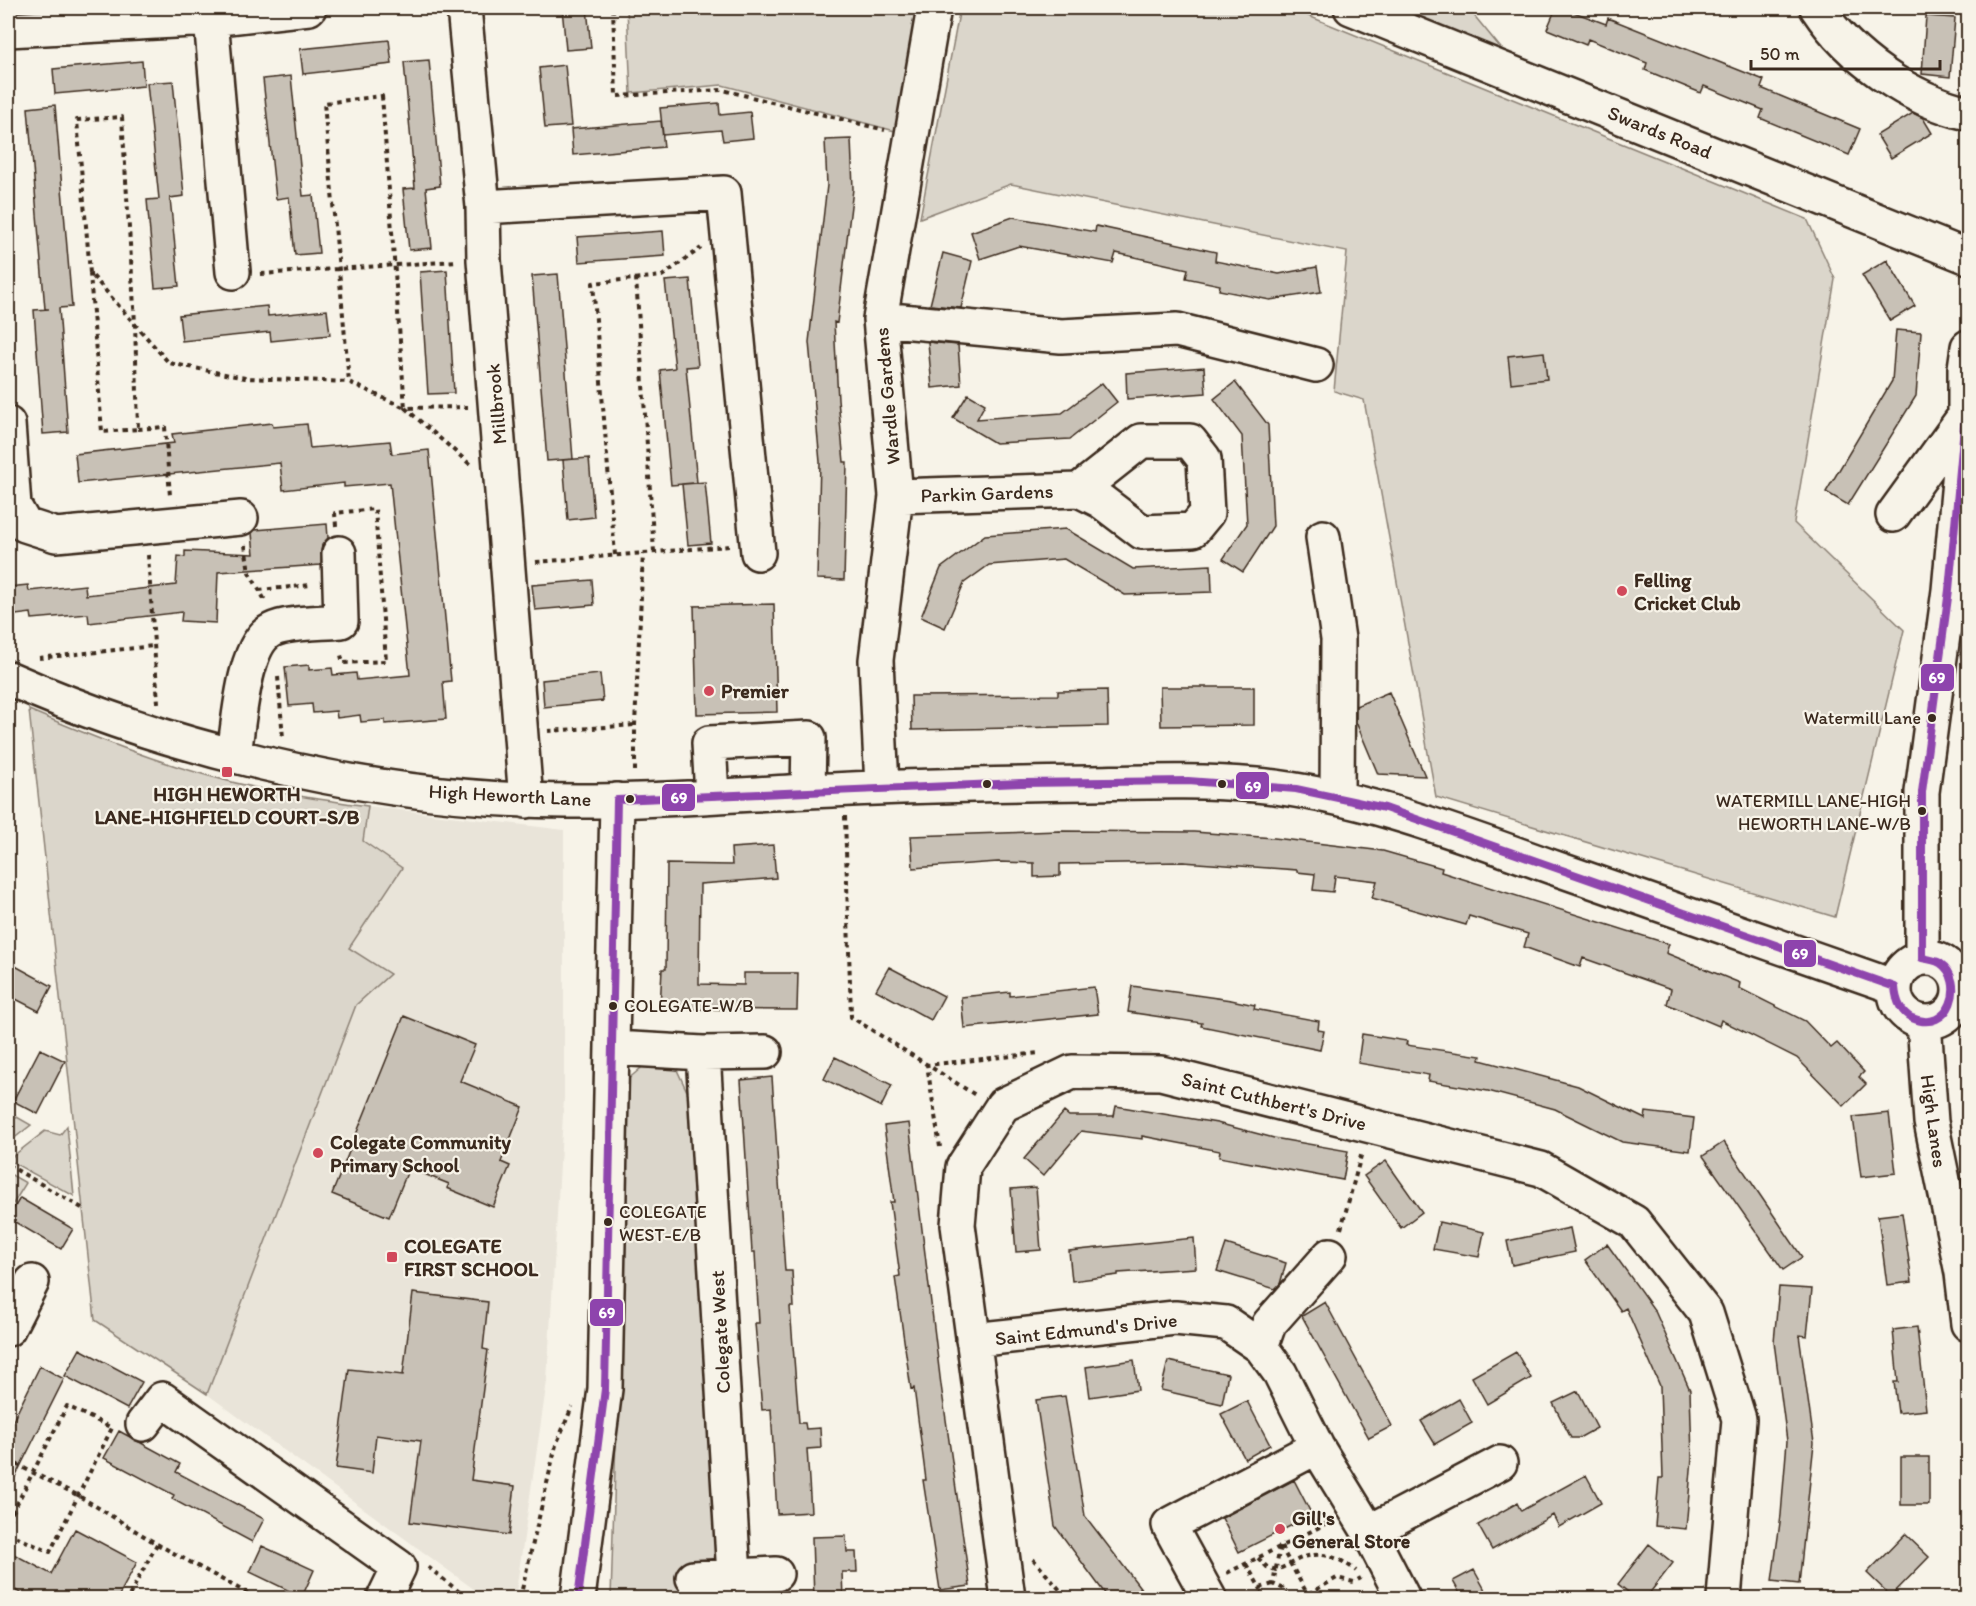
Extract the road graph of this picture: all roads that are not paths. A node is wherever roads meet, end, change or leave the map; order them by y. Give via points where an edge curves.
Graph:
1 (309, 8) edge
2 (464, 8) edge
3 (934, 8) edge
4 (1351, 8) edge
5 (1817, 8) edge
6 (211, 19) junction
7 (8, 30) edge
8 (1968, 113) edge
9 (483, 207) junction
10 (1968, 258) edge
11 (233, 272) road end
12 (880, 319) junction
13 (1968, 347) edge
14 (1316, 365) dead end
15 (1965, 415) junction
16 (8, 444) edge
17 (1079, 490) dead end
18 (896, 496) junction
19 (1893, 515) dead end
20 (241, 518) road end
21 (1323, 537) dead end
22 (758, 548) road end
23 (340, 568) road end
24 (1959, 591) edge
25 (13, 680) edge
26 (234, 754) junction
27 (882, 787) junction
28 (808, 790) junction
29 (712, 796) junction
30 (1337, 797) junction
31 (626, 800) junction
32 (526, 801) junction
33 (1922, 958) junction
34 (1895, 987) junction
35 (1963, 1003) edge
36 (1924, 1022) junction
37 (614, 1048) junction
38 (765, 1052) dead end
39 (703, 1053) junction
40 (1330, 1255) road end
41 (32, 1282) dead end
42 (1968, 1324) edge
43 (8, 1329) edge
44 (974, 1340) junction
45 (1261, 1347) junction
46 (143, 1424) dead end
47 (1317, 1447) junction
48 (1500, 1463) dead end
49 (1370, 1533) junction
50 (777, 1574) dead end
51 (735, 1576) junction
52 (693, 1578) dead end
53 (1205, 1592) edge
54 (384, 1599) edge
55 (578, 1599) edge
56 (1008, 1599) edge
57 (1402, 1599) edge
58 (1724, 1599) edge

1 - 6 street
2 - 9 street, Millbrook
3 - 12 street, Wardle Gardens
4 - 10 street, Swards Road
5 - 8 street via 1850,47 1917,97
6 - 7 street
6 - 11 street
9 - 22 street via 724,193
9 - 32 street, Millbrook
12 - 14 street via 1061,336 1177,330
12 - 18 street, Wardle Gardens
13 - 15 street
15 - 19 street
15 - 24 street
16 - 20 street via 14,506 26,525 56,535
17 - 18 street, Parkin Gardens
18 - 27 street, Wardle Gardens via 876,660
21 - 30 street via 1338,639
23 - 26 street via 341,621 274,628 259,640 253,651
24 - 33 street via 1922,792
25 - 26 street, High Heworth Lane via 91,711
26 - 32 street, High Heworth Lane via 361,783
27 - 28 street, High Heworth Lane
27 - 30 street, High Heworth Lane via 1188,781 1263,786
28 - 29 street, High Heworth Lane
28 - 29 street via 809,738 710,743
29 - 31 street, High Heworth Lane
30 - 34 street, High Heworth Lane via 1385,808
31 - 32 street, High Heworth Lane
31 - 37 street
33 - 34 street via 1902,969
33 - 35 street via 1943,962 1951,969
34 - 36 street via 1902,1011
35 - 36 street via 1940,1020
36 - 42 street, High Lanes via 1931,1122 1962,1273
37 - 39 street
37 - 55 street via 605,1389
38 - 39 street
39 - 51 street, Colegate West
40 - 45 street via 1269,1324
41 - 43 street
44 - 45 street, Saint Edmund's Drive via 1176,1318 1226,1323
44 - 56 street, Saint Cuthbert's Drive
44 - 58 street, Saint Cuthbert's Drive via 958,1225 963,1167 1003,1105 1072,1072 1161,1073 1541,1169 1634,1222 1706,1313 1739,1419
45 - 47 street, Saint Edmund's Drive via 1280,1374
46 - 54 street via 162,1399 399,1567
47 - 49 street, Saint Edmund's Drive
47 - 53 street via 1168,1525
48 - 49 street
49 - 57 street, Saint Edmund's Drive via 1374,1572
50 - 51 street
51 - 52 street

